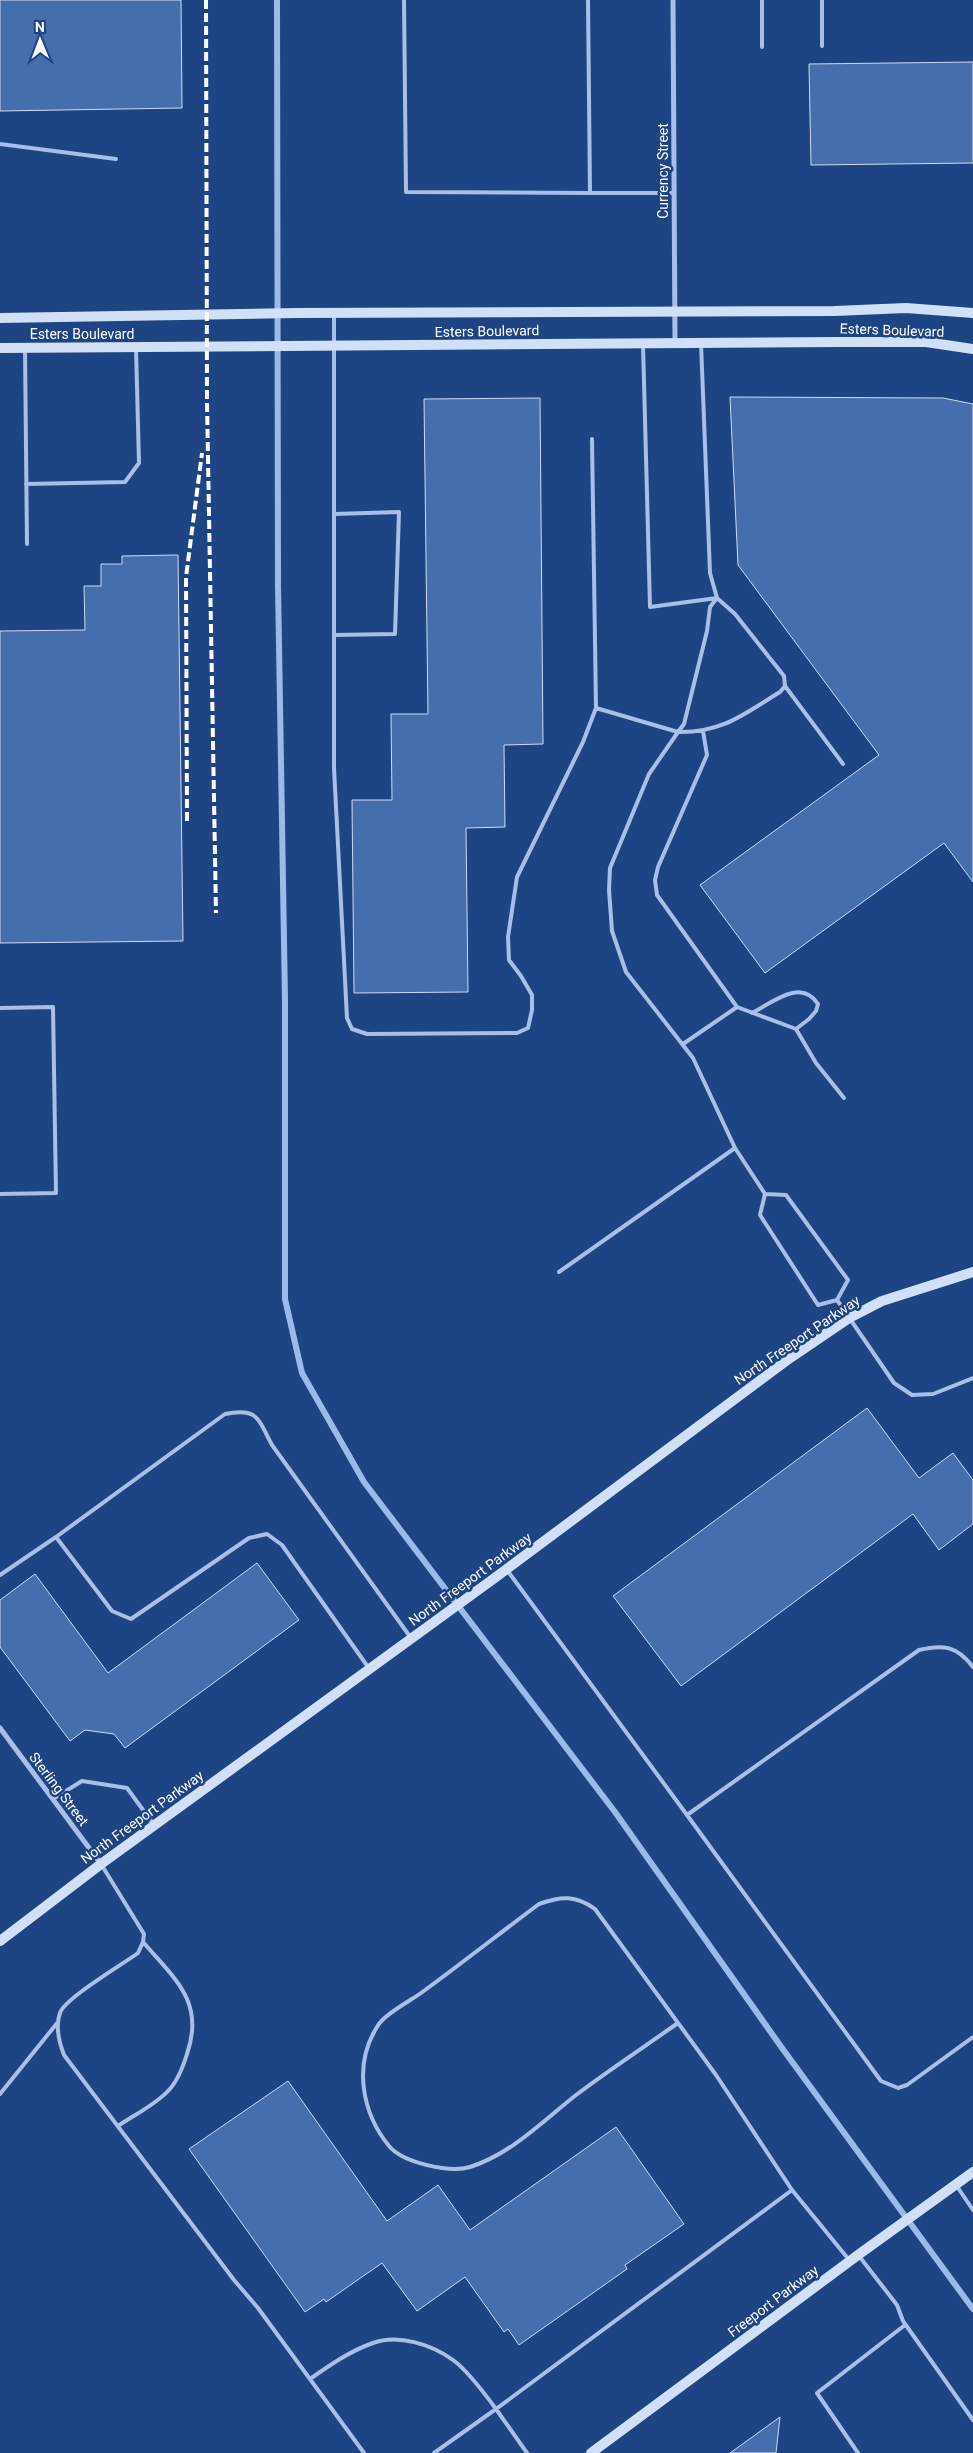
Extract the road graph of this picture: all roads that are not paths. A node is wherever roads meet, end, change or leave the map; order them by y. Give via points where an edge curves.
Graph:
1 (404, 0) edge
2 (588, 0) edge
3 (673, 0) edge
4 (762, 0) edge
5 (822, 0) edge
6 (822, 46) dead end
7 (762, 47) dead end
8 (0, 144) edge
9 (116, 158) dead end
10 (590, 193) junction
11 (674, 193) junction
12 (676, 310) junction
13 (334, 312) junction
14 (973, 313) edge
15 (0, 318) edge
16 (676, 342) junction
17 (701, 342) junction
18 (642, 343) junction
19 (136, 347) junction
20 (334, 347) junction
21 (0, 348) edge
22 (24, 348) junction
23 (973, 349) edge
24 (592, 439) dead end
25 (26, 484) junction
26 (334, 514) junction
27 (27, 544) dead end
28 (717, 598) junction
29 (334, 635) junction
30 (785, 686) junction
31 (596, 708) junction
32 (703, 731) junction
33 (678, 732) junction
34 (843, 764) dead end
35 (737, 1007) junction
36 (0, 1008) edge
37 (752, 1013) junction
38 (796, 1028) junction
39 (682, 1044) junction
40 (844, 1098) dead end
41 (735, 1148) junction
42 (0, 1194) edge
43 (764, 1194) junction
44 (559, 1272) dead end
45 (973, 1272) edge
46 (837, 1300) junction
47 (849, 1318) junction
48 (973, 1378) edge
49 (56, 1537) junction
50 (506, 1569) junction
51 (0, 1575) edge
52 (412, 1638) junction
53 (973, 1667) edge
54 (370, 1669) junction
55 (0, 1728) edge
56 (53, 1799) junction
57 (688, 1814) junction
58 (154, 1825) junction
59 (101, 1864) junction
60 (0, 1941) edge
61 (143, 1942) junction
62 (59, 2021) junction
63 (678, 2023) junction
64 (973, 2037) edge
65 (0, 2094) edge
66 (118, 2126) junction
67 (973, 2172) edge
68 (956, 2185) junction
69 (792, 2190) junction
70 (973, 2210) edge
71 (854, 2258) junction
72 (905, 2325) junction
73 (310, 2379) junction
74 (496, 2409) junction
75 (973, 2420) edge
76 (364, 2453) edge
77 (434, 2453) edge
78 (527, 2453) edge
79 (591, 2453) edge
80 (858, 2453) edge

1 - 10 lane via 406,192
2 - 10 lane
3 - 11 street, Currency Street
4 - 7 lane
5 - 6 lane
8 - 9 lane
10 - 11 lane
11 - 12 street, Currency Street
12 - 13 main road, Esters Boulevard
12 - 14 main road, Esters Boulevard via 906,308
12 - 16 street, Currency Street
13 - 15 main road, Esters Boulevard
13 - 20 lane
16 - 17 main road, Esters Boulevard
16 - 18 main road, Esters Boulevard
17 - 23 main road, Esters Boulevard via 926,342
17 - 28 lane via 710,573
18 - 20 main road, Esters Boulevard
18 - 28 lane via 650,607
19 - 20 main road, Esters Boulevard
19 - 22 main road, Esters Boulevard
19 - 25 lane via 139,463 125,482
20 - 26 lane
21 - 22 main road, Esters Boulevard
22 - 25 lane
24 - 31 lane
25 - 27 lane
26 - 29 lane
26 - 29 lane via 399,512 395,634
28 - 30 lane via 735,614 778,668 784,676
28 - 33 lane via 710,608 684,724
29 - 31 lane via 334,768 347,1018 352,1029 367,1034 517,1033 528,1028 532,995 509,960 508,937 517,877 584,742
30 - 32 lane via 724,726
30 - 34 lane
31 - 33 lane
32 - 33 lane
32 - 35 lane via 707,755 655,880 657,895
33 - 39 lane via 649,774 610,868 608,890 612,931 626,972
35 - 37 lane
35 - 39 lane
36 - 42 lane via 53,1007 56,1194
37 - 38 lane
37 - 38 lane via 790,993 807,993 818,1004 816,1011
38 - 40 lane via 816,1064
39 - 41 lane via 693,1058
41 - 43 lane
41 - 44 lane
43 - 46 lane via 760,1216 818,1305
43 - 46 lane via 786,1195 848,1280
45 - 47 main road, North Freeport Parkway via 882,1301
46 - 47 lane
47 - 48 lane via 894,1383 912,1395 933,1394
47 - 50 main road, North Freeport Parkway via 790,1358
49 - 51 lane
49 - 52 lane via 225,1414 243,1410 258,1417 272,1445
49 - 54 lane via 112,1611 131,1619 249,1538 267,1534 282,1544
50 - 52 main road, North Freeport Parkway
50 - 57 lane
52 - 54 main road, North Freeport Parkway
53 - 57 lane via 958,1651 938,1645 919,1650
54 - 58 main road, North Freeport Parkway
55 - 56 street, Sterling Street
56 - 58 lane via 82,1782 127,1788
56 - 59 street, Sterling Street
57 - 64 lane via 881,2081 898,2088 908,2085
58 - 59 main road, North Freeport Parkway
59 - 60 main road, North Freeport Parkway
59 - 61 lane via 144,1934
61 - 62 lane via 138,1953 72,1999 60,2012
61 - 66 lane via 181,1986 194,2014 191,2042 182,2071 168,2091
62 - 65 lane
62 - 66 lane via 59,2041 64,2055
63 - 63 lane via 595,1909 583,1900 570,1897 555,1899 540,1904 378,2024 365,2056 363,2083 366,2105 375,2126 391,2148 412,2161 440,2168 468,2168 507,2150
63 - 69 lane
66 - 73 lane
67 - 68 main road, Freeport Parkway
68 - 70 lane
68 - 71 main road, Freeport Parkway
69 - 71 lane
69 - 74 lane
71 - 72 lane via 897,2305
71 - 79 main road, Freeport Parkway
72 - 75 lane
72 - 80 lane via 817,2393
73 - 74 lane via 344,2356 374,2342 398,2339 426,2346 454,2360
73 - 76 lane
74 - 77 lane
74 - 78 lane

